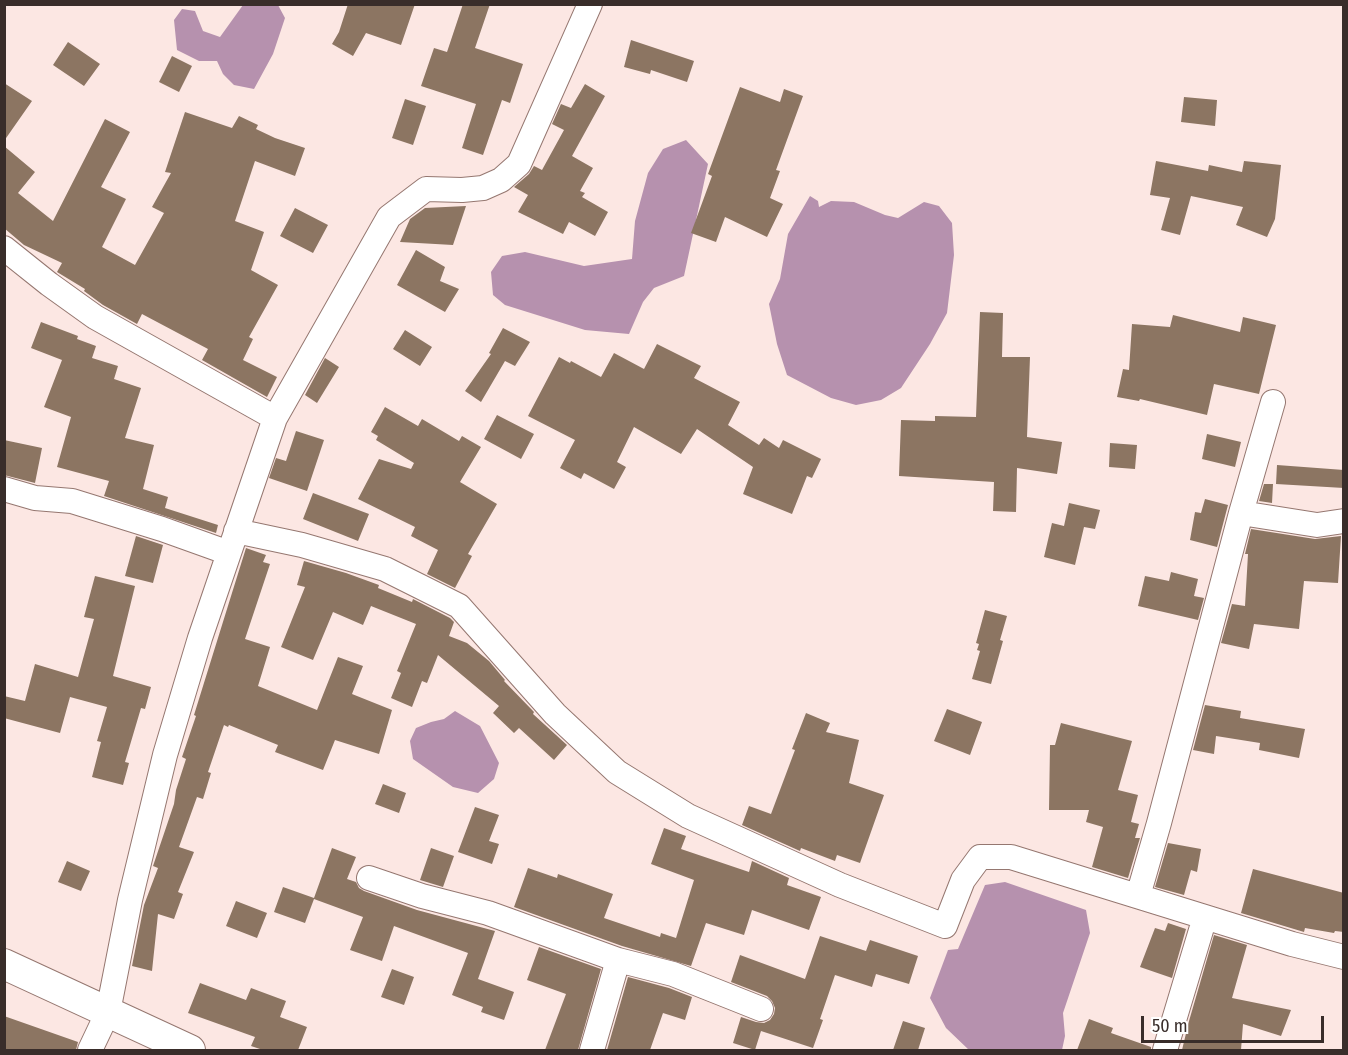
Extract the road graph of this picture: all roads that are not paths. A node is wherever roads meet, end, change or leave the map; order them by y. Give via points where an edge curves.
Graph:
1 (590, 4) edge
2 (4, 248) edge
3 (1274, 402) dead end
4 (274, 418) junction
5 (4, 489) edge
6 (1241, 513) junction
7 (1344, 521) edge
8 (232, 542) junction
9 (369, 878) dead end
10 (1138, 896) junction
11 (1205, 917) junction
12 (1344, 957) edge
13 (618, 960) junction
14 (4, 964) edge
15 (761, 1009) dead end
16 (108, 1012) junction
17 (90, 1050) edge
18 (190, 1050) edge
19 (592, 1050) edge
20 (1165, 1050) edge

1 - 4 street via 519,164 501,180 483,188 426,189 388,217
2 - 4 street via 95,317
3 - 6 street
4 - 8 street
5 - 8 street via 35,498 72,501 162,529
6 - 7 street via 1317,525
6 - 10 street
8 - 10 street via 302,545 385,569 459,606 555,714 617,772 688,816 840,885 945,926 963,880 980,857 1011,857
8 - 16 street via 165,755
9 - 13 street via 488,912
10 - 11 street
11 - 12 street
11 - 20 street
13 - 15 street via 673,974
13 - 19 street
14 - 16 street
16 - 17 street
16 - 18 street

